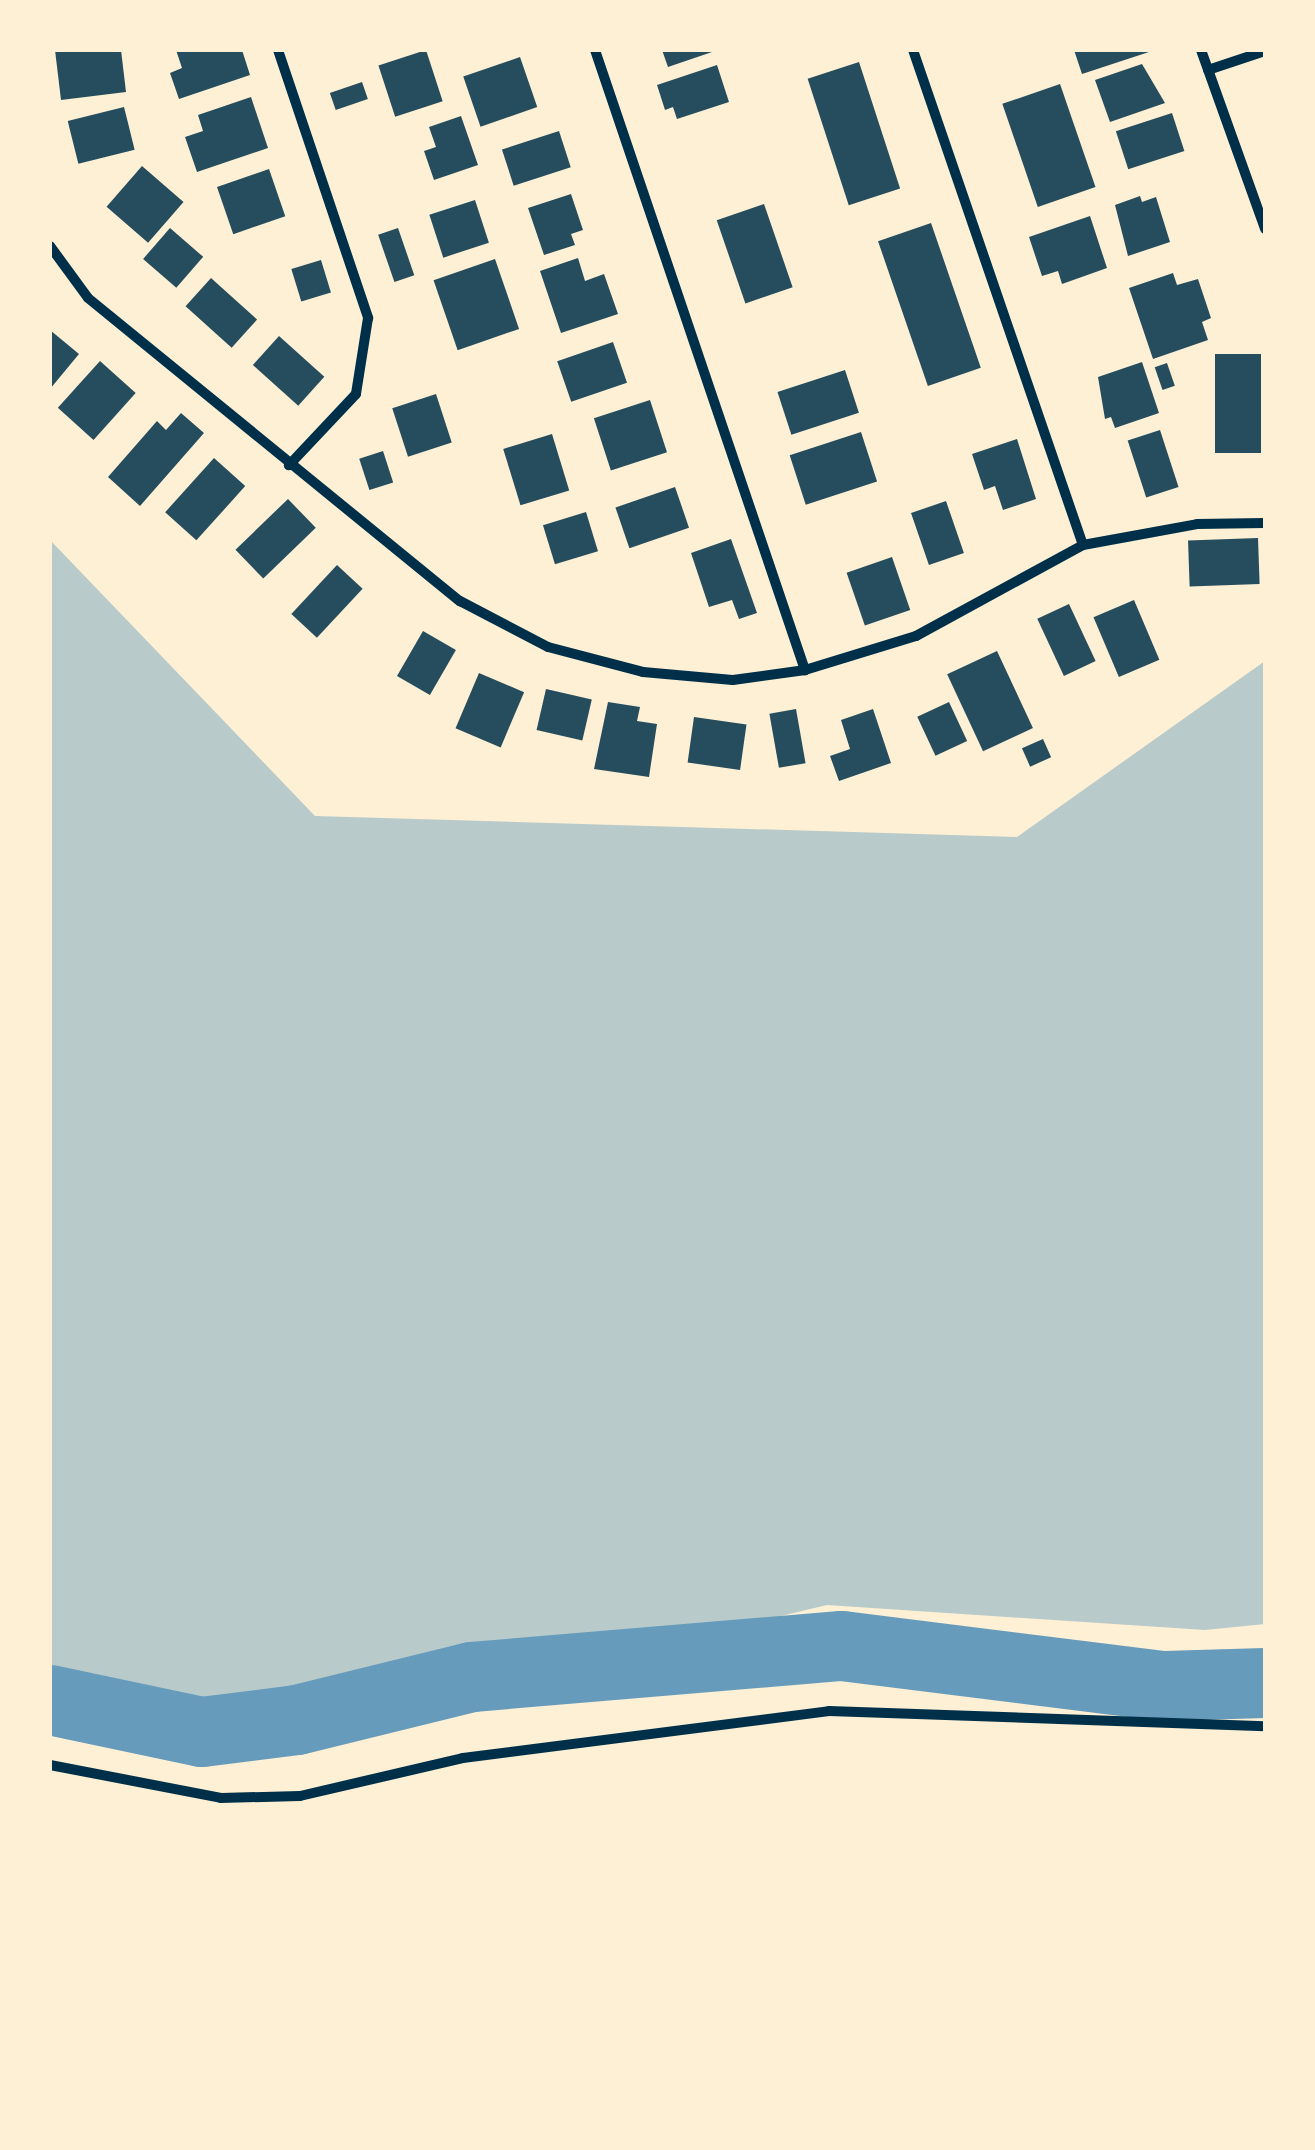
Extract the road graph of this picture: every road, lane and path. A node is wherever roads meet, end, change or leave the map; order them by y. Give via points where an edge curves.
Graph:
1 (278, 50) edge
2 (595, 50) edge
3 (913, 50) edge
4 (1200, 50) edge
5 (1265, 50) edge
6 (1208, 70) junction
7 (1265, 229) edge
8 (50, 246) edge
9 (290, 465) junction
10 (1265, 523) edge
11 (1083, 545) junction
12 (805, 670) junction
13 (1265, 1726) edge
14 (50, 1765) edge

1 - 9 street via 368,318 356,394
2 - 12 street
3 - 11 street
4 - 6 street
5 - 6 street
6 - 7 street
8 - 9 street via 88,298
9 - 12 street via 460,601 548,648 643,672 715,679
10 - 11 street via 1197,524
11 - 12 street via 916,636
13 - 14 street via 829,1712 463,1758 300,1796 221,1798

